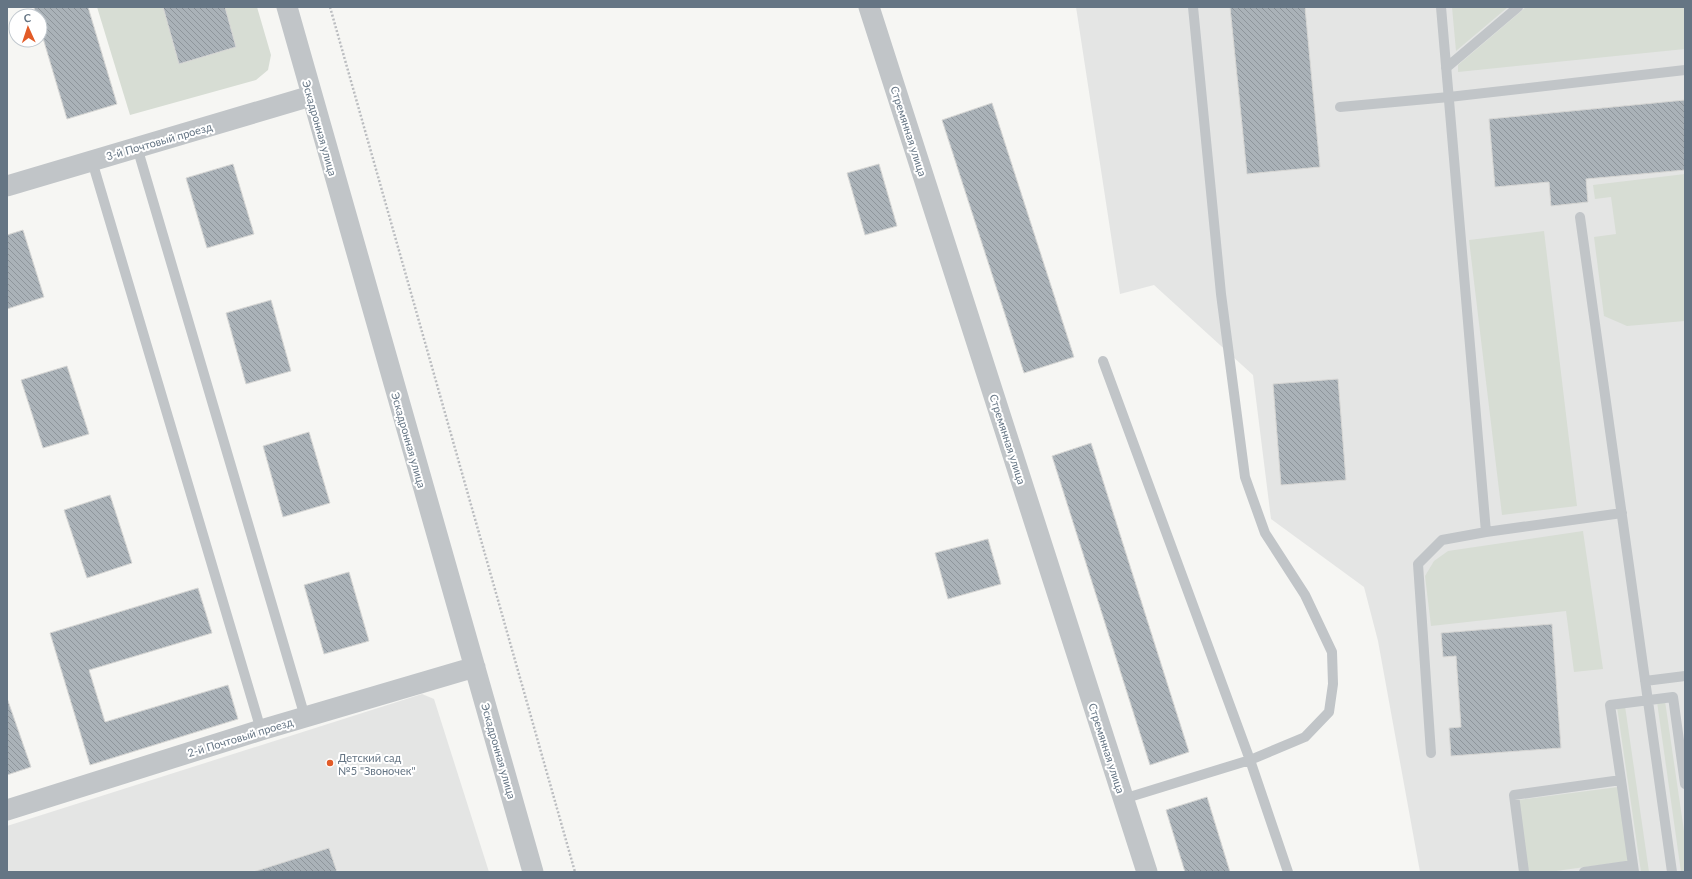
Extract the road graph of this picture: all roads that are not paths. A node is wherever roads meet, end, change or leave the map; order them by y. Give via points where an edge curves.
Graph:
1 (287, 7) edge
2 (869, 7) edge
3 (1193, 7) edge
4 (1441, 7) edge
5 (1518, 7) edge
6 (1446, 68) junction
7 (1685, 70) edge
8 (311, 96) junction
9 (1449, 97) junction
10 (1340, 107) dead end
11 (137, 147) junction
12 (92, 161) junction
13 (7, 186) edge
14 (1580, 217) dead end
15 (1103, 361) dead end
16 (1622, 513) junction
17 (1486, 532) junction
18 (475, 667) junction
19 (1685, 676) edge
20 (1645, 681) junction
21 (1648, 700) junction
22 (305, 717) junction
23 (261, 730) junction
24 (1430, 753) dead end
25 (1250, 760) junction
26 (1621, 780) junction
27 (1685, 784) edge
28 (1123, 799) junction
29 (7, 810) edge
30 (1633, 869) edge
31 (1614, 870) edge
32 (533, 872) edge
33 (1147, 872) edge
34 (1288, 872) edge
35 (1524, 872) edge
36 (1584, 872) edge
37 (1672, 872) edge

1 - 8 street, Эскадронная улица
2 - 28 street, Стремянная улица
3 - 25 lane via 1221,294 1246,476 1265,533 1305,595 1332,652 1333,684 1329,712 1305,738
4 - 6 lane
5 - 6 lane
6 - 9 lane
7 - 9 lane
8 - 11 street, 3-й Почтовый проезд
8 - 18 street, Эскадронная улица
9 - 10 lane
9 - 17 lane
11 - 12 street, 3-й Почтовый проезд
11 - 22 lane
12 - 13 street, 3-й Почтовый проезд
12 - 23 lane
14 - 16 lane
15 - 25 lane
16 - 17 lane
16 - 20 lane
17 - 24 lane via 1442,540 1418,564
18 - 22 street, 2-й Почтовый проезд
18 - 32 street, Эскадронная улица
19 - 20 lane
20 - 21 lane
21 - 26 lane via 1610,705
21 - 27 lane via 1673,696
21 - 37 lane
22 - 23 street, 2-й Почтовый проезд
23 - 29 street, 2-й Почтовый проезд
25 - 28 lane
25 - 34 lane
26 - 30 lane
26 - 35 lane via 1514,796
28 - 33 street, Стремянная улица
30 - 31 lane
31 - 36 lane

